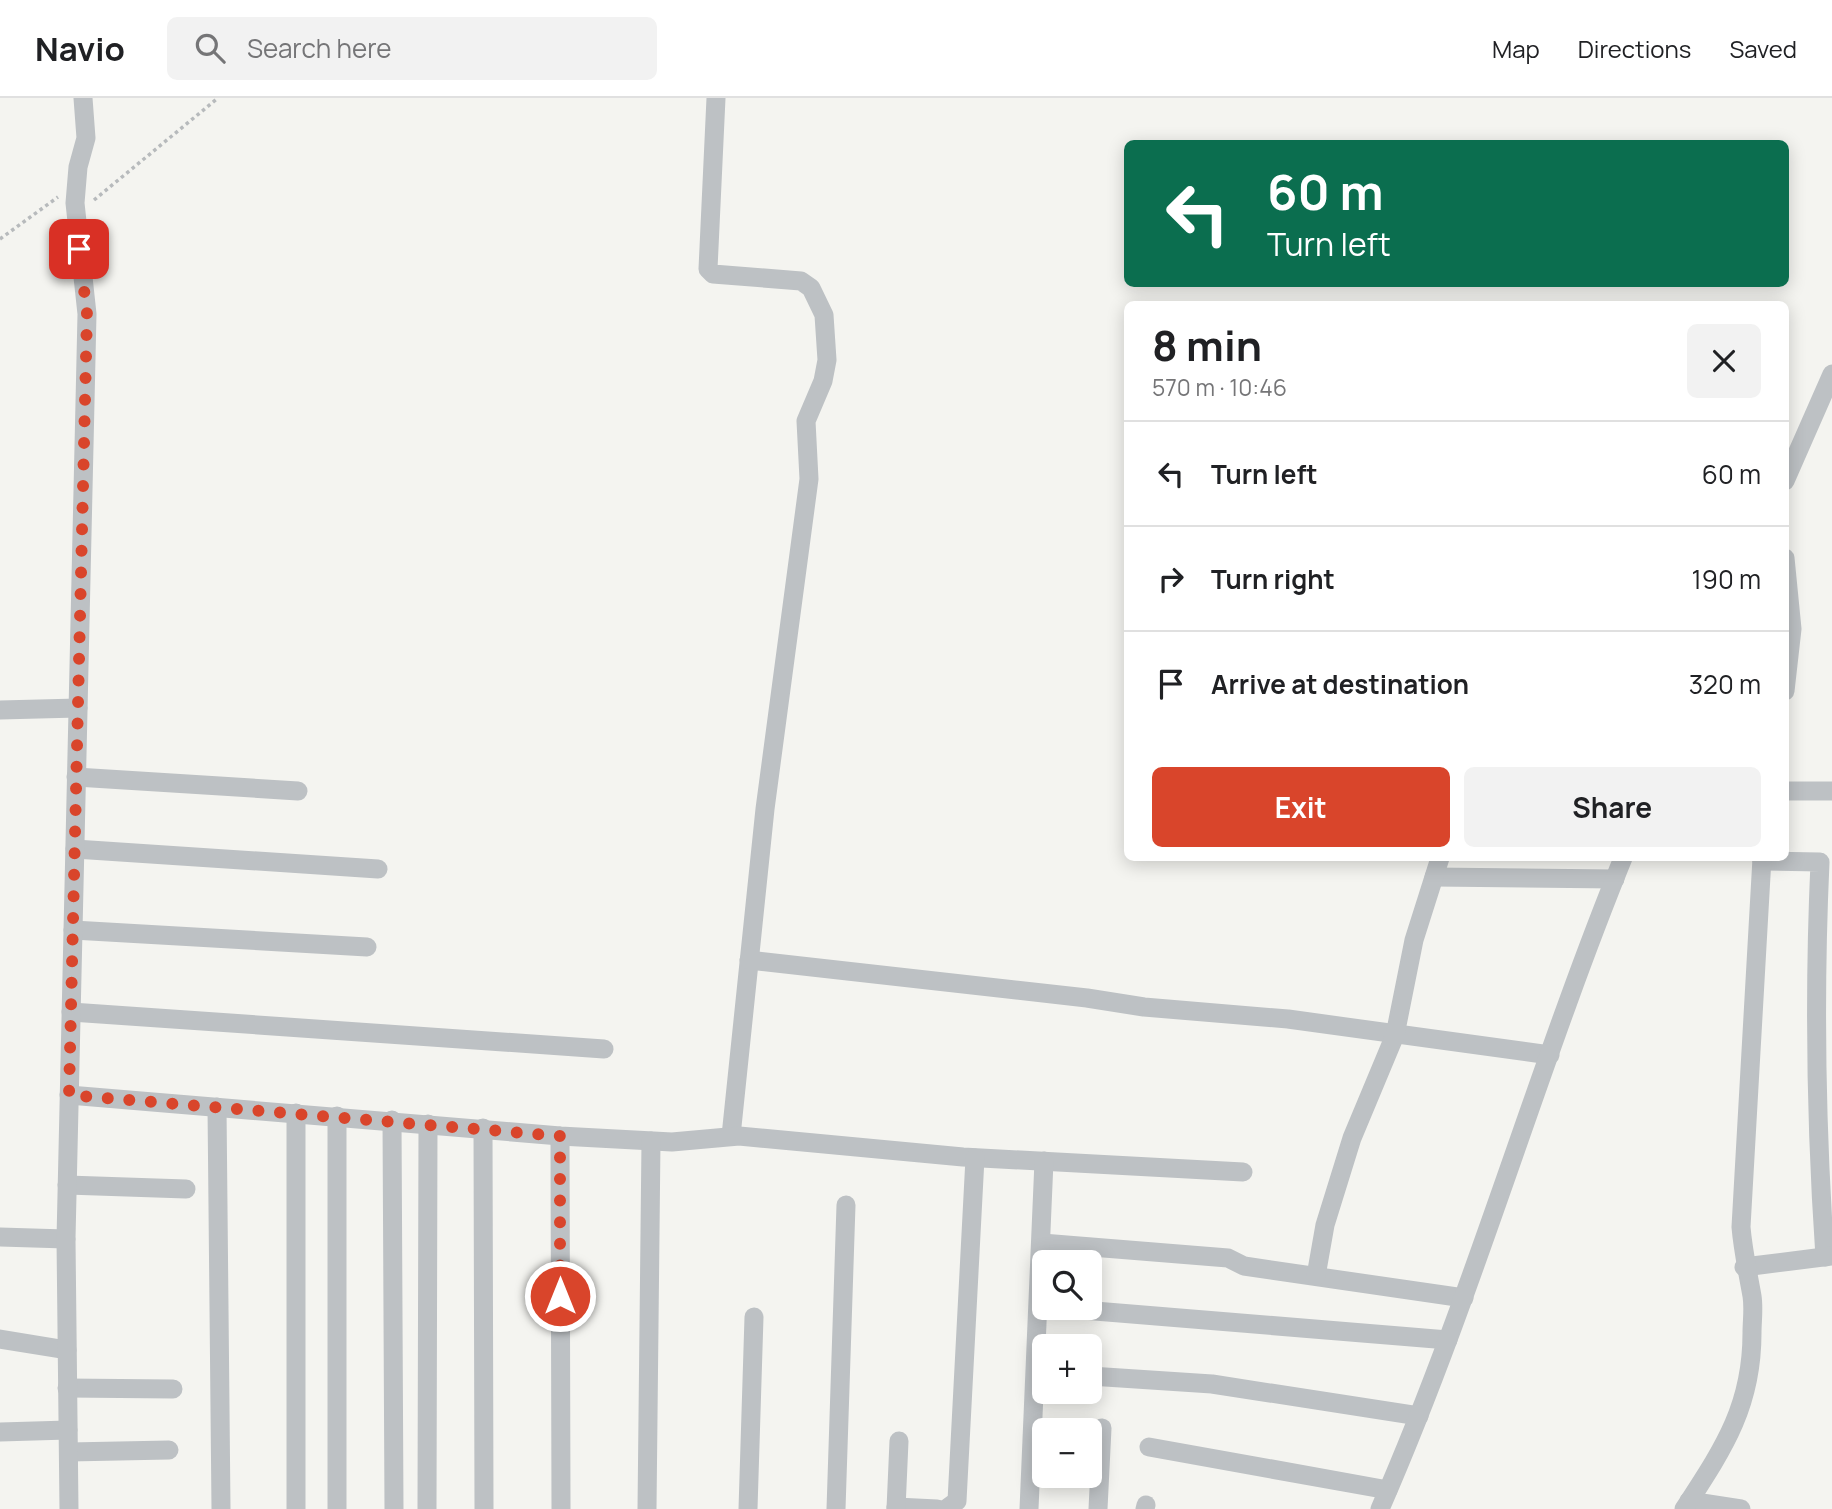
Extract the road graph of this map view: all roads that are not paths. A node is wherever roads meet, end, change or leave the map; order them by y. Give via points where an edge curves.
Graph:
1 (83, 98) edge
2 (716, 98) edge
3 (1832, 374) edge
4 (1789, 472) edge
5 (1789, 599) edge
6 (1789, 656) edge
7 (78, 708) junction
8 (0, 710) edge
9 (76, 777) junction
10 (298, 791) dead end
11 (1789, 791) edge
12 (1832, 791) edge
13 (75, 849) junction
14 (1789, 860) edge
15 (1439, 861) edge
16 (1622, 861) edge
17 (1762, 861) edge
18 (1826, 862) edge
19 (378, 869) dead end
20 (1434, 877) junction
21 (1615, 879) junction
22 (73, 930) junction
23 (367, 947) dead end
24 (749, 960) junction
25 (71, 1012) junction
26 (1395, 1035) junction
27 (604, 1049) dead end
28 (1550, 1055) junction
29 (69, 1095) junction
30 (217, 1107) junction
31 (296, 1113) junction
32 (337, 1116) junction
33 (392, 1121) junction
34 (428, 1124) junction
35 (483, 1128) junction
36 (560, 1136) junction
37 (731, 1136) junction
38 (651, 1142) junction
39 (975, 1158) junction
40 (1044, 1161) junction
41 (1243, 1172) dead end
42 (67, 1185) junction
43 (186, 1189) dead end
44 (846, 1205) dead end
45 (0, 1237) edge
46 (66, 1239) junction
47 (1042, 1243) junction
48 (1042, 1250) edge
49 (1829, 1257) edge
50 (1744, 1267) junction
51 (1316, 1276) junction
52 (1464, 1298) junction
53 (1102, 1312) edge
54 (754, 1317) dead end
55 (0, 1339) edge
56 (1448, 1340) junction
57 (67, 1350) junction
58 (1102, 1377) edge
59 (68, 1388) junction
60 (173, 1389) dead end
61 (1037, 1404) edge
62 (1419, 1416) junction
63 (68, 1430) junction
64 (0, 1432) edge
65 (900, 1441) dead end
66 (1149, 1447) dead end
67 (169, 1450) dead end
68 (69, 1452) junction
69 (1099, 1488) edge
70 (1388, 1490) junction
71 (1687, 1505) edge
72 (896, 1508) edge
73 (69, 1509) edge
74 (221, 1509) edge
75 (296, 1509) edge
76 (337, 1509) edge
77 (394, 1509) edge
78 (427, 1509) edge
79 (484, 1509) edge
80 (561, 1509) edge
81 (647, 1509) edge
82 (748, 1509) edge
83 (836, 1509) edge
84 (937, 1509) edge
85 (946, 1509) edge
86 (1029, 1509) edge
87 (1098, 1509) edge
88 (1380, 1509) edge
89 (1741, 1509) edge

1 - 7 street via 86,138 75,185 87,292
2 - 24 street via 708,270 809,284 824,315 827,350 823,381 806,421 809,479
3 - 4 street
5 - 6 street
7 - 8 street
7 - 9 street
9 - 10 street
9 - 13 street
11 - 12 street
13 - 19 street
13 - 22 street
14 - 18 street
15 - 20 street
16 - 21 street
17 - 50 street via 1742,1214
18 - 49 street via 1817,969 1819,1162
20 - 21 street
20 - 26 street via 1413,940
21 - 28 street
22 - 23 street
22 - 25 street
24 - 26 street via 1144,1007 1288,1019
24 - 37 street
25 - 27 street
25 - 29 street
26 - 28 street
26 - 51 street via 1352,1138 1325,1225
28 - 52 street
29 - 30 street
29 - 42 street
30 - 31 street
30 - 74 street
31 - 32 street
31 - 75 street
32 - 33 street
32 - 76 street
33 - 34 street
33 - 77 street
34 - 35 street
34 - 78 street
35 - 36 street
35 - 79 street
36 - 38 street
36 - 80 street
37 - 38 street
37 - 39 street
38 - 81 street
39 - 40 street
39 - 85 street via 957,1496 955,1504
40 - 41 street
40 - 47 street
42 - 43 street
42 - 46 street
44 - 83 street
45 - 46 street
46 - 57 street
47 - 48 street
47 - 51 street via 1228,1258 1244,1266
49 - 50 street
50 - 71 street via 1752,1297 1752,1364 1742,1409
51 - 52 street
52 - 56 street
53 - 56 street
54 - 82 street
55 - 57 street
56 - 62 street
57 - 59 street
58 - 62 street via 1212,1384
59 - 60 street
59 - 63 street
61 - 86 street
62 - 70 street
63 - 64 street
63 - 68 street
65 - 72 street
66 - 70 street
67 - 68 street
68 - 73 street
69 - 87 street
70 - 88 street
71 - 89 street
72 - 84 street

